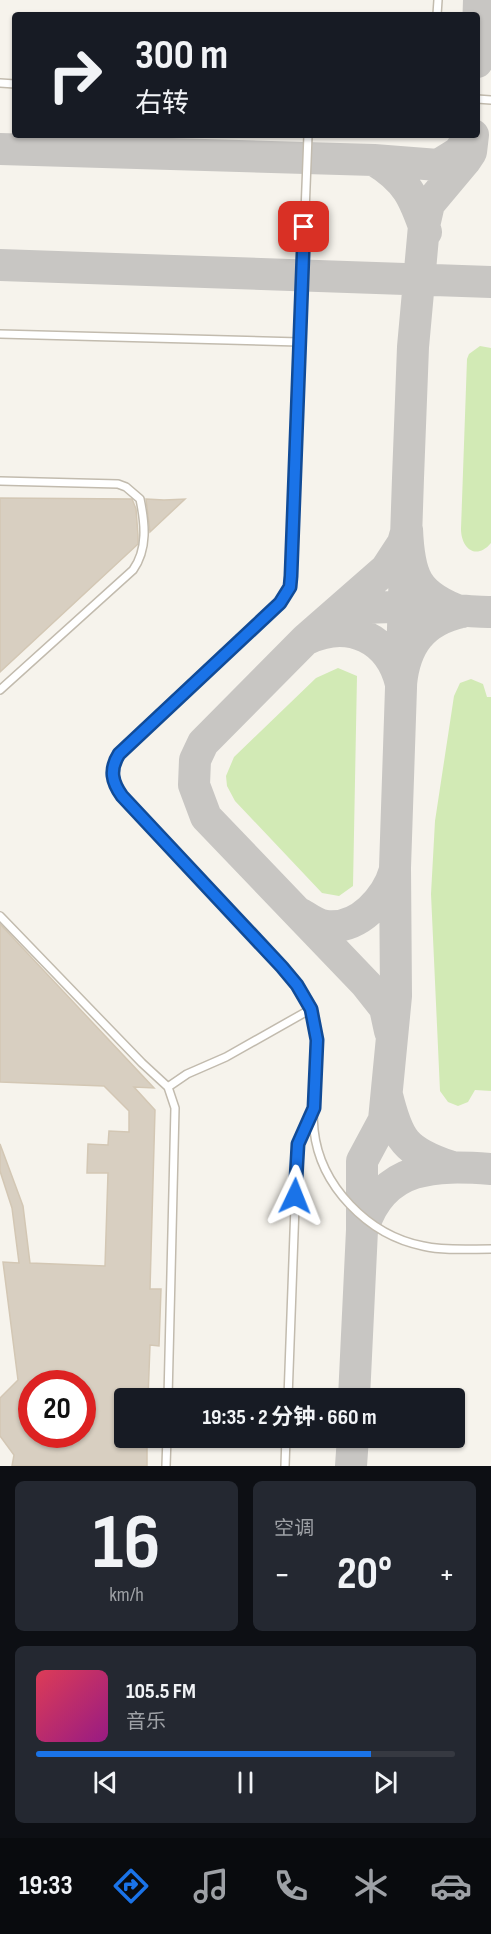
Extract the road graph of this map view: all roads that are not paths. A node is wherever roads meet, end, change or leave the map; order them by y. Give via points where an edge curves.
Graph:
1 (308, 138) edge
2 (0, 334) edge
3 (299, 342) junction
4 (0, 481) edge
5 (0, 690) edge
6 (0, 916) edge
7 (311, 1009) junction
8 (168, 1087) junction
9 (314, 1108) junction
10 (491, 1249) edge
11 (168, 1388) edge
12 (288, 1388) edge
13 (167, 1448) edge
14 (286, 1448) edge
15 (166, 1466) edge
16 (285, 1466) edge

1 - 3 lane
2 - 3 lane
3 - 7 lane via 290,587 280,603 119,754 112,769 115,786 122,796 282,967
4 - 5 lane via 126,487 140,499 144,546 133,570
6 - 8 lane
7 - 8 lane
7 - 9 lane via 317,1040
8 - 11 lane via 175,1108
9 - 10 lane via 317,1145 327,1172 347,1201 373,1225 424,1246
9 - 12 lane via 297,1151
13 - 15 lane
14 - 16 lane

